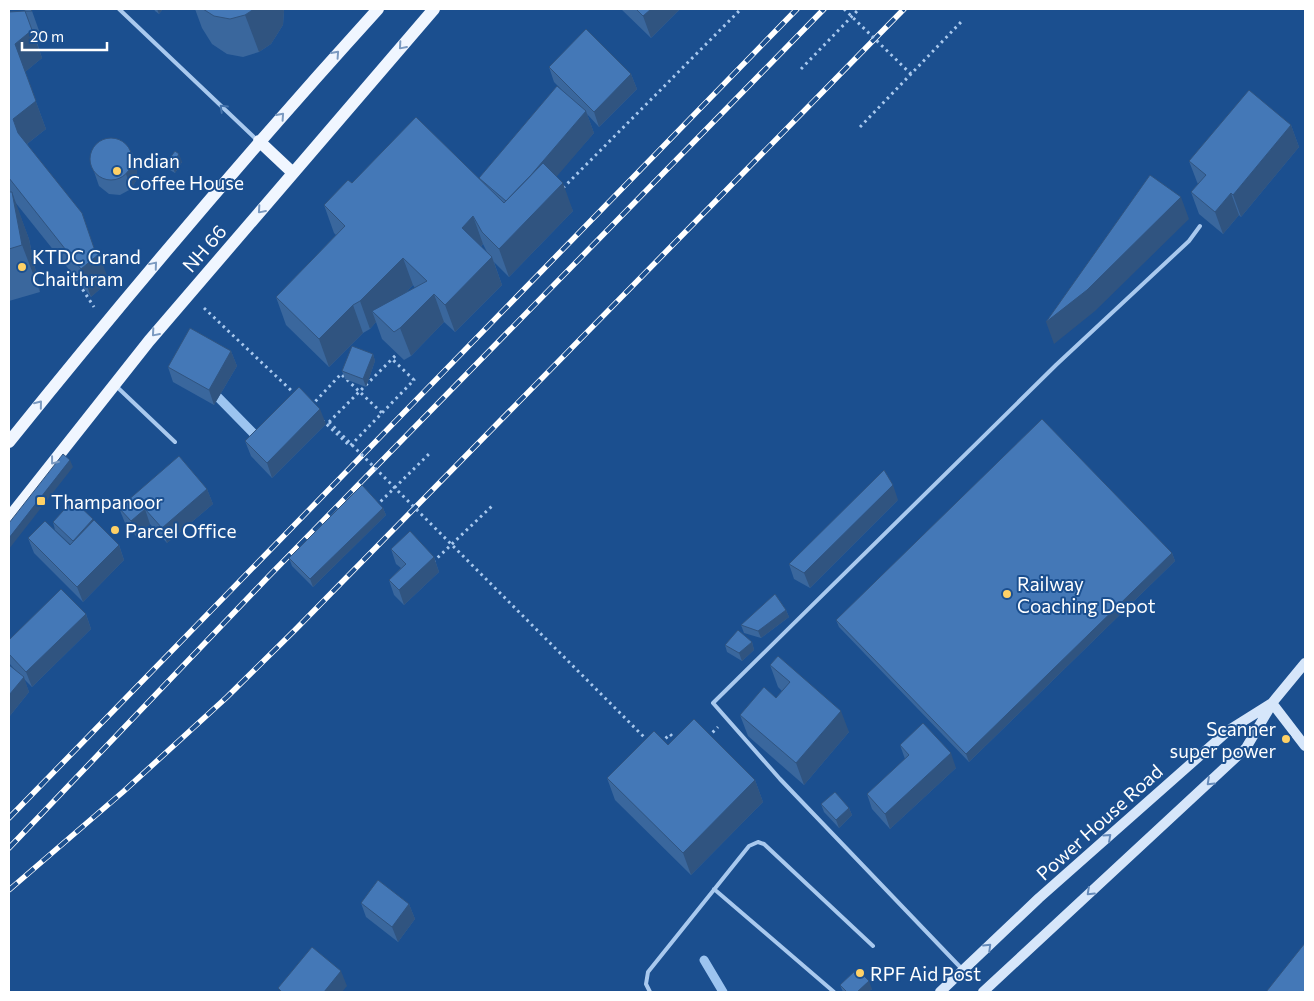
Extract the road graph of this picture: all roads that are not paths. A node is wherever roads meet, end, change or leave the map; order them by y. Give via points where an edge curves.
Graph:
1 (119, 9) edge
2 (378, 9) edge
3 (434, 9) edge
4 (259, 141) junction
5 (293, 173) junction
6 (1200, 226) dead end
7 (114, 385) junction
8 (9, 442) edge
9 (175, 442) dead end
10 (9, 518) edge
11 (1305, 663) edge
12 (1272, 703) junction
13 (1305, 746) edge
14 (714, 889) junction
15 (873, 946) dead end
16 (964, 970) junction
17 (650, 992) edge
18 (834, 992) edge
19 (940, 992) edge
20 (982, 992) edge

4 -> 1 lane
4 -> 2 main road, NH 66
3 -> 5 main road, NH 66
4 - 5 main road
8 -> 4 main road, NH 66
5 -> 7 main road, NH 66
6 - 16 lane via 1189,241 1056,365 713,703 780,779
7 - 9 lane
7 -> 10 main road, NH 66
11 - 12 main road, Power House Road
12 - 13 main road
16 -> 12 main road, Power House Road via 1039,898 1229,730
12 -> 20 main road via 1246,748
14 - 15 lane via 749,846 758,842 764,844
14 - 17 lane via 648,972 646,984
14 - 18 lane
16 - 19 main road, Power House Road

